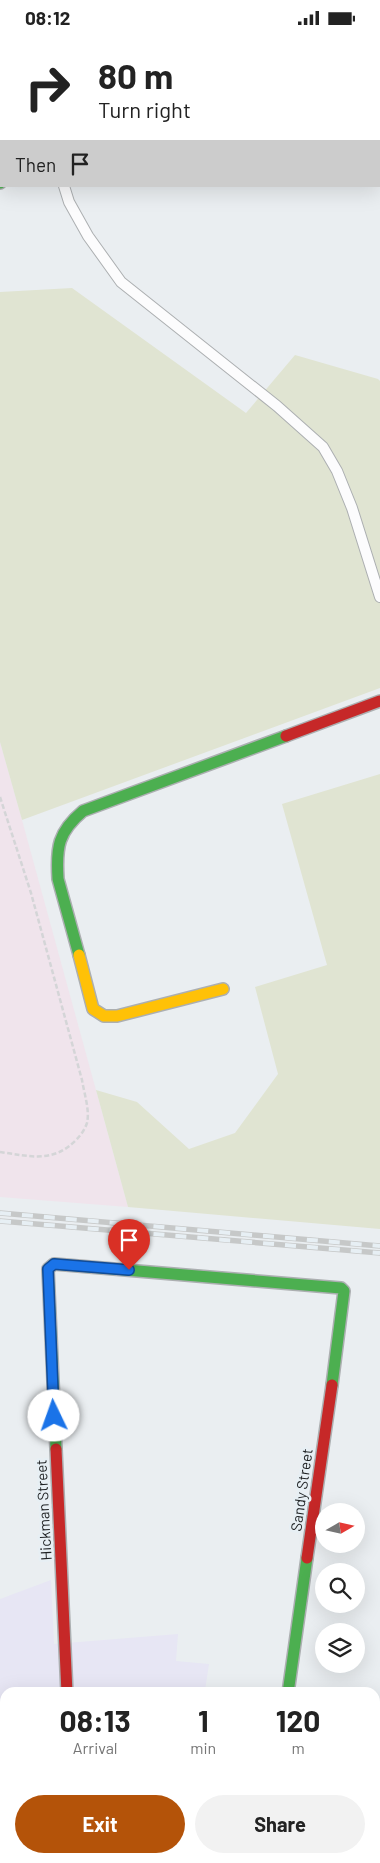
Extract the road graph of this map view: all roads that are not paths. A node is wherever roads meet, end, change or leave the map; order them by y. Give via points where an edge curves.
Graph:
1 (64, 187) edge
2 (380, 597) edge
3 (380, 701) edge
4 (223, 989) dead end
5 (50, 1266) joint
6 (67, 1687) edge
7 (289, 1687) edge

1 - 2 street via 88,236 121,282 277,406 323,447 338,471
3 - 4 street via 84,811 62,832 57,845 58,879 93,1009 98,1015 116,1016
5 - 6 street, Hickman Street
5 - 7 street, Sandy Street via 341,1288 344,1291

